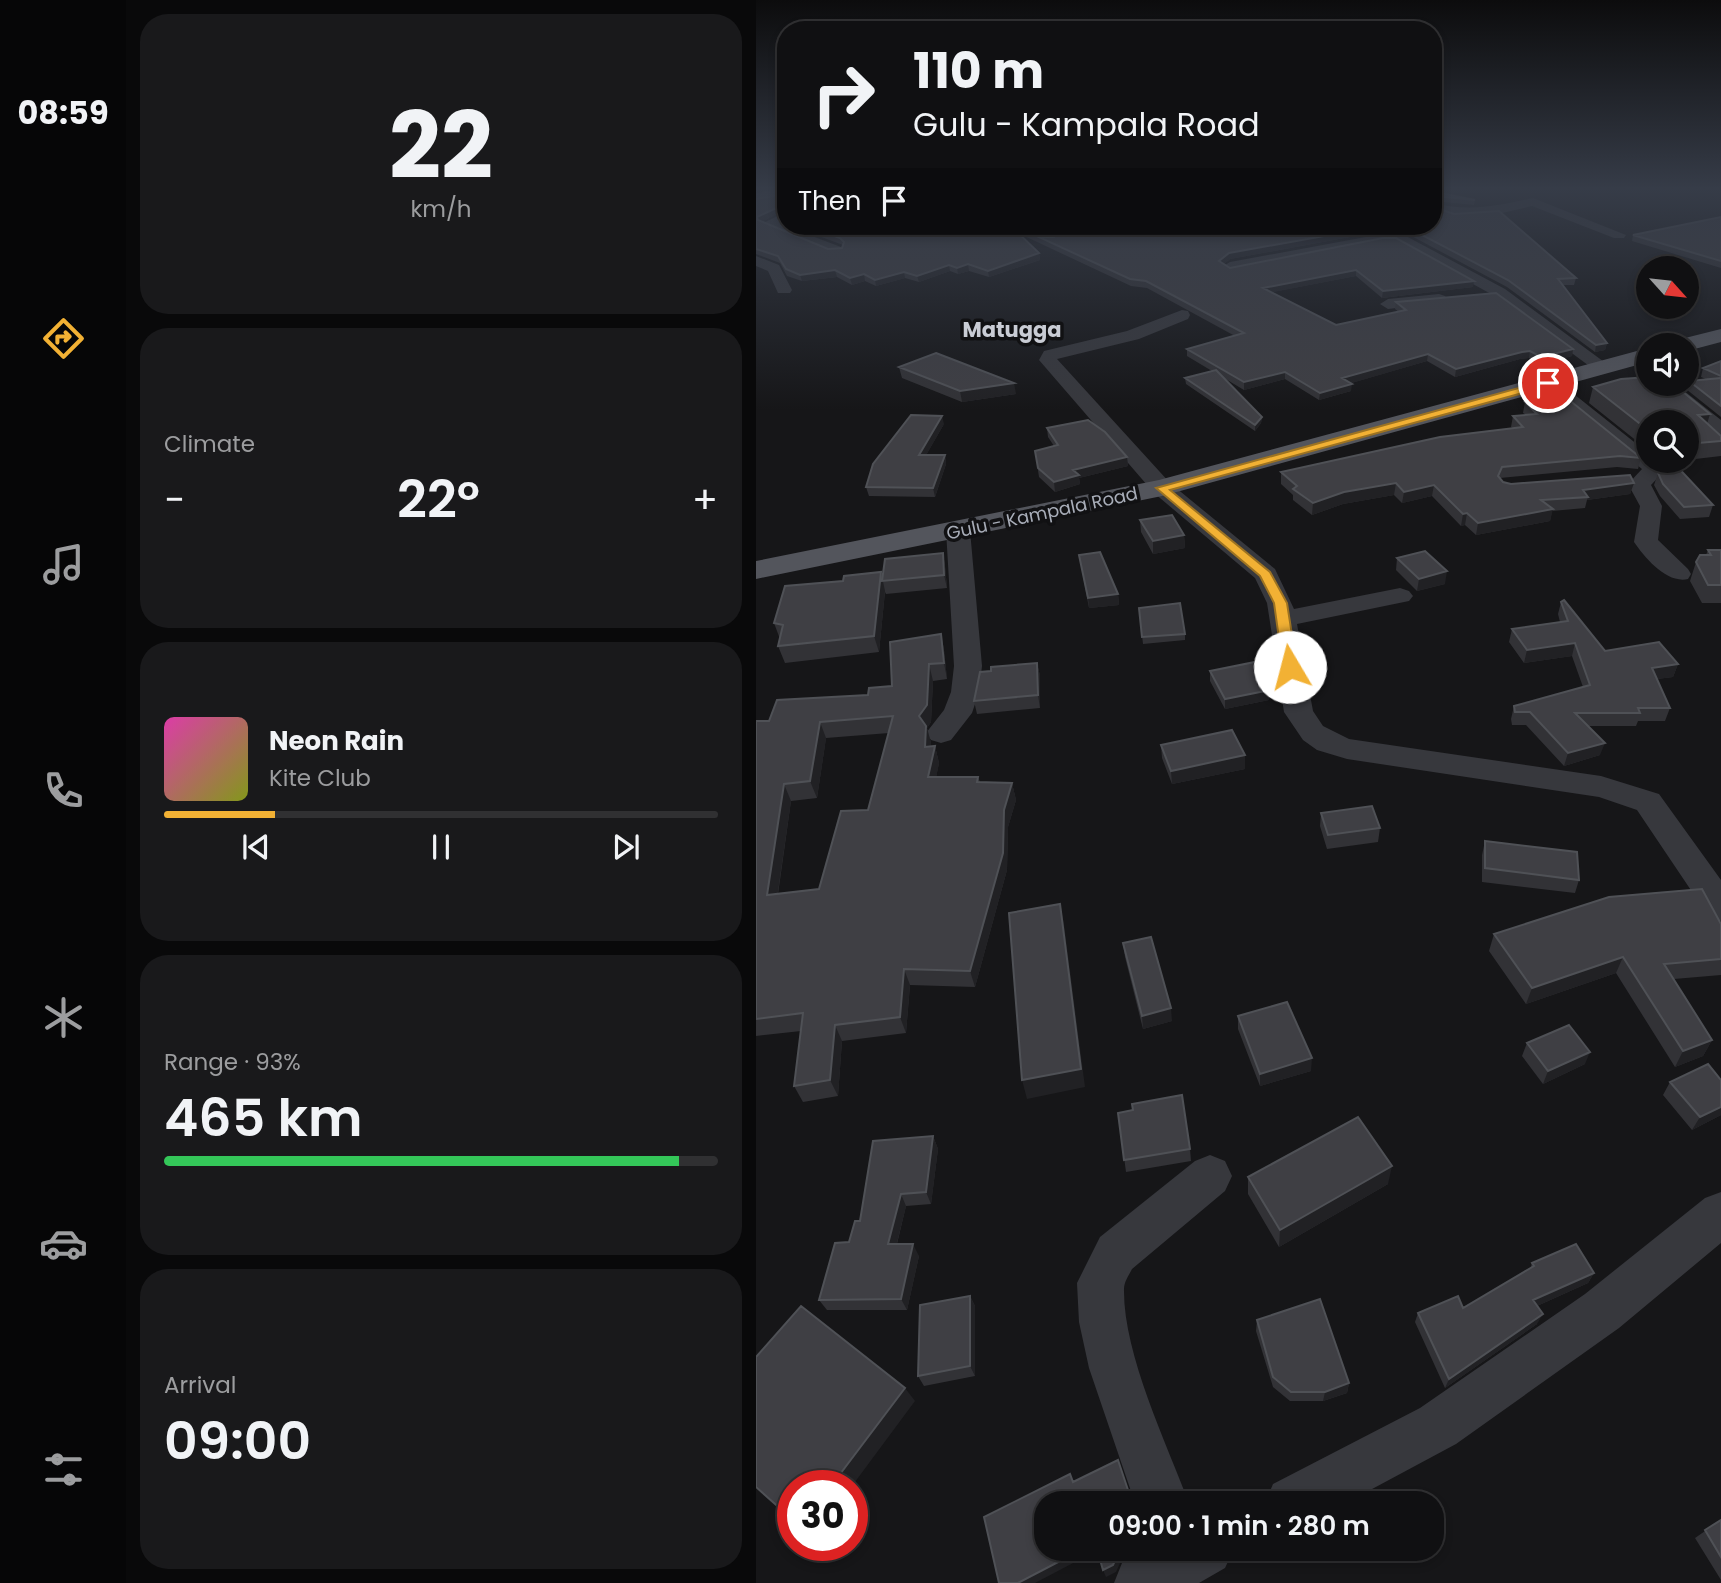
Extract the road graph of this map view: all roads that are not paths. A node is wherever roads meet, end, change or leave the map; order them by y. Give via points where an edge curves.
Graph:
1 (760, 262) edge
2 (1258, 262) edge
3 (1445, 262) edge
4 (1230, 267) edge
5 (784, 290) dead end
6 (1499, 292) junction
7 (1388, 304) dead end
8 (1182, 315) dead end
9 (1721, 335) edge
10 (1699, 341) edge
11 (1636, 363) edge
12 (1602, 367) junction
13 (1548, 383) junction
14 (1678, 396) edge
15 (1721, 430) edge
16 (1617, 477) edge
17 (1641, 479) junction
18 (1162, 488) junction
19 (958, 530) junction
20 (756, 570) edge
21 (1679, 574) dead end
22 (1400, 596) dead end
23 (1283, 619) junction
24 (941, 733) dead end
25 (1721, 907) edge
26 (1210, 1176) dead end
27 (1721, 1214) edge
28 (1158, 1491) edge
29 (1315, 1491) edge

1 - 5 street via 774,268
2 - 4 street
3 - 6 street
6 - 7 street
6 - 12 street
8 - 18 street via 1133,335 1050,355 1048,360
9 - 10 main road
11 - 12 main road, Gulu - Kampala Road
12 - 13 main road, Gulu - Kampala Road
13 - 17 street via 1652,465 1655,472
13 - 18 main road, Gulu - Kampala Road
14 - 15 street
16 - 17 street
17 - 21 street via 1651,506 1646,542
18 - 19 main road, Gulu - Kampala Road
18 - 23 street via 1266,574
19 - 20 main road, Gulu - Kampala Road
19 - 24 street via 968,666 957,713
22 - 23 street
23 - 25 street via 1299,712 1313,733 1328,743 1629,794 1648,803
26 - 28 street via 1116,1253 1100,1283 1114,1368
27 - 29 street via 1601,1311 1438,1426

